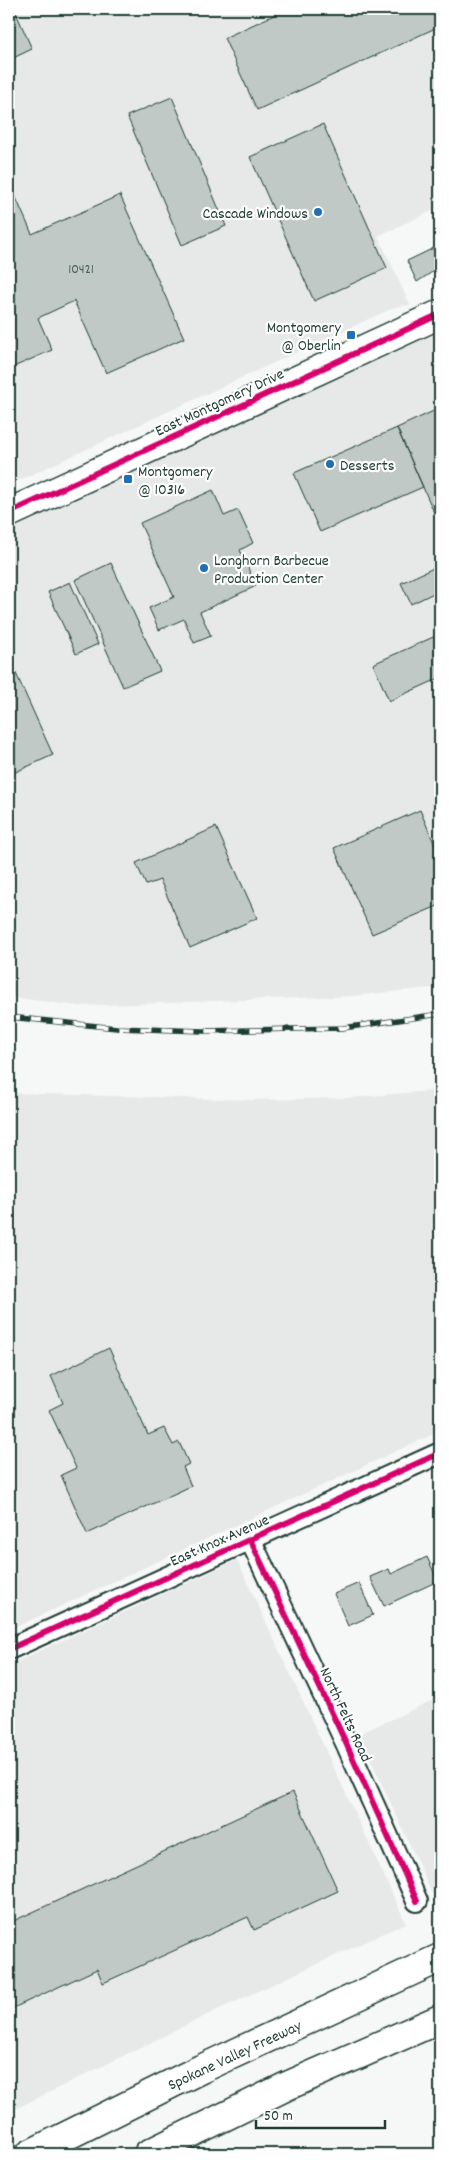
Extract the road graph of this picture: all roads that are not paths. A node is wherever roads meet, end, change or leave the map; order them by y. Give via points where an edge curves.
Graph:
1 (440, 314) edge
2 (9, 513) edge
3 (440, 1453) edge
4 (250, 1539) junction
5 (9, 1649) edge
6 (417, 1902) dead end
7 (440, 1958) edge
8 (440, 2019) edge
9 (30, 2154) edge
10 (148, 2154) edge

1 - 2 main road, East Montgomery Drive
3 - 4 street, East Knox Avenue
4 - 5 street, East Knox Avenue
4 - 6 street, North Felts Road
7 - 9 main road, Spokane Valley Freeway via 201,2069
8 - 10 main road via 288,2086

